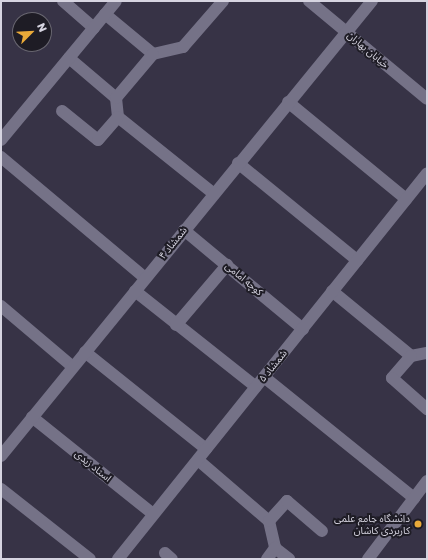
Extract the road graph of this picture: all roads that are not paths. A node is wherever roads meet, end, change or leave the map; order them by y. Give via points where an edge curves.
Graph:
1 (63, 1) edge
2 (116, 1) edge
3 (223, 1) edge
4 (310, 1) edge
5 (372, 1) edge
6 (105, 14) junction
7 (94, 28) junction
8 (345, 31) junction
9 (153, 54) junction
10 (69, 58) junction
11 (116, 98) junction
12 (427, 99) edge
13 (288, 102) junction
14 (62, 111) dead end
15 (118, 117) junction
16 (1, 140) edge
17 (1, 157) edge
18 (238, 163) junction
19 (427, 173) edge
20 (214, 194) junction
21 (406, 199) junction
22 (184, 230) junction
23 (357, 260) junction
24 (227, 265) junction
25 (145, 278) junction
26 (135, 291) junction
27 (332, 291) junction
28 (1, 306) edge
29 (176, 325) junction
30 (303, 328) junction
31 (85, 352) junction
32 (427, 353) edge
33 (411, 356) junction
34 (73, 367) junction
35 (260, 382) junction
36 (427, 409) edge
37 (32, 418) junction
38 (206, 449) junction
39 (1, 456) edge
40 (198, 460) junction
41 (427, 481) edge
42 (1, 489) edge
43 (414, 498) junction
44 (153, 514) junction
45 (269, 521) junction
46 (322, 530) dead end
47 (275, 548) junction
48 (90, 559) edge
49 (118, 559) edge
50 (267, 559) edge
51 (289, 559) edge
52 (368, 559) edge

1 - 7 street
2 - 6 street
3 - 9 street via 183,47
4 - 8 street, خیابان بهاران
5 - 8 street, شمشاد ۴
6 - 7 street
6 - 9 street
7 - 10 street
8 - 12 street, خیابان بهاران
8 - 13 street, شمشاد ۴
9 - 11 street
10 - 11 street
10 - 16 street
11 - 15 street
13 - 18 street, شمشاد ۴
13 - 21 street
14 - 15 street via 98,140
15 - 20 street
17 - 25 street
18 - 20 street, شمشاد ۴
18 - 23 street
19 - 21 street, شمشاد ۵
20 - 22 street, شمشاد ۴
21 - 23 street, شمشاد ۵
22 - 24 street, کوچه امامی
22 - 25 street, شمشاد ۴
23 - 27 street, شمشاد ۵
24 - 29 street
24 - 30 street, کوچه امامی
25 - 26 street, شمشاد ۴
26 - 29 street
26 - 31 street, شمشاد ۴
27 - 30 street, شمشاد ۵
27 - 33 street
28 - 34 street
29 - 35 street
30 - 35 street, شمشاد ۵
31 - 34 street, شمشاد ۴
31 - 38 street
32 - 33 street
33 - 36 street via 392,378
34 - 37 street, شمشاد ۴
35 - 38 street, شمشاد ۵
35 - 43 street
37 - 39 street, شمشاد ۴
37 - 44 street, استاد زیدی
38 - 40 street, شمشاد ۵
40 - 44 street, شمشاد ۵
40 - 45 street
41 - 43 street
42 - 48 street
43 - 52 street
44 - 49 street, شمشاد ۵
45 - 46 street via 287,501
45 - 47 street
47 - 50 street
47 - 51 street

